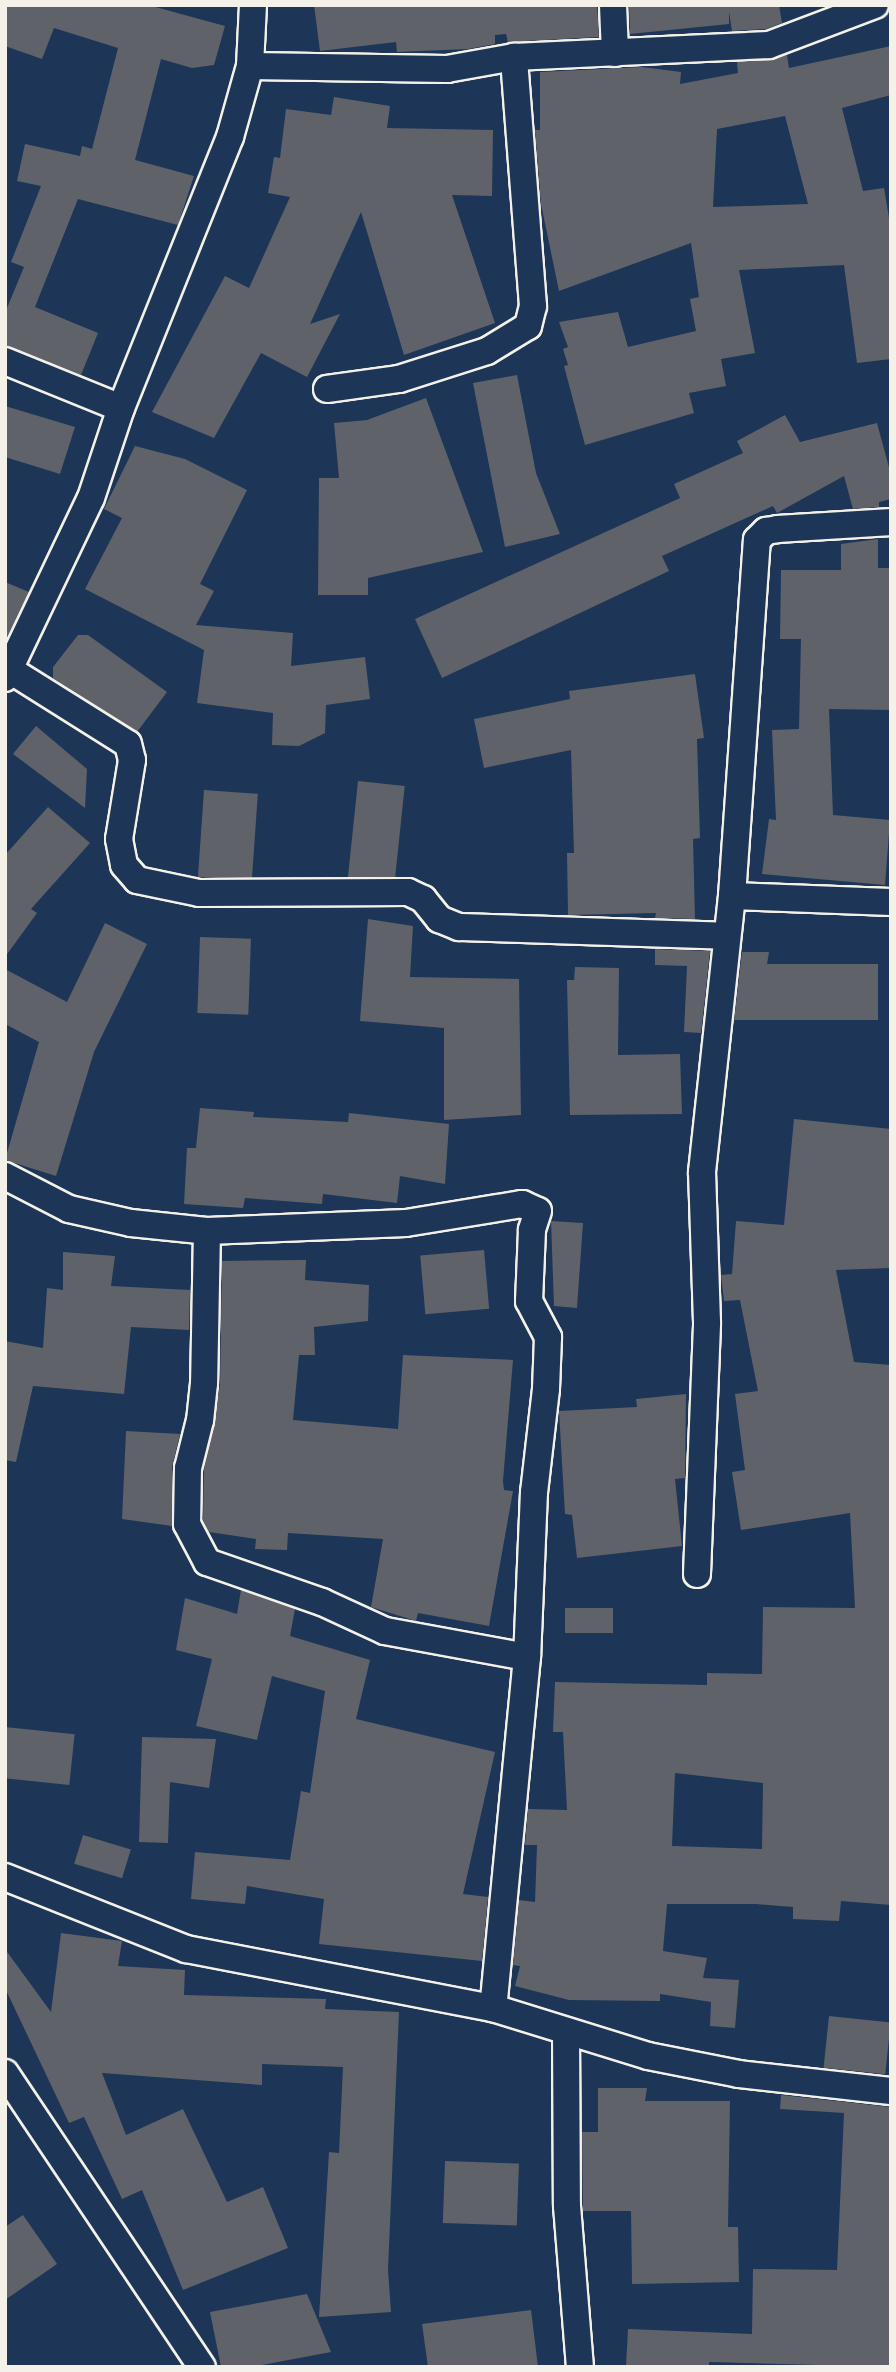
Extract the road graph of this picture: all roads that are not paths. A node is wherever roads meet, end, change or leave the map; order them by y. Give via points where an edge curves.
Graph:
1 (253, 5) edge
2 (613, 5) edge
3 (875, 5) edge
4 (615, 53) junction
5 (514, 57) junction
6 (250, 66) junction
7 (5, 361) edge
8 (327, 389) dead end
9 (121, 408) junction
10 (891, 522) edge
11 (7, 674) edge
12 (732, 896) junction
13 (891, 902) edge
14 (727, 936) junction
15 (10, 1188) edge
16 (207, 1231) junction
17 (697, 1574) dead end
18 (527, 1657) junction
19 (5, 1877) edge
20 (493, 2008) junction
21 (566, 2031) junction
22 (5, 2073) edge
23 (891, 2091) edge
24 (202, 2367) edge
25 (580, 2367) edge

1 - 6 street
2 - 4 street
3 - 4 street via 769,45
4 - 5 street
5 - 6 street via 447,69
5 - 8 street via 533,306 528,326 487,351 399,379
6 - 9 street via 230,136
7 - 9 street
9 - 11 street via 91,498
10 - 12 street via 778,529 766,531 757,540
11 - 14 street via 128,744 132,760 119,839 124,866 137,880 199,893 408,892 423,899 432,914 459,928
12 - 13 street
12 - 14 street
14 - 17 street via 702,1172 707,1322
15 - 16 street via 69,1209 131,1223
16 - 18 street via 204,1383 188,1468 187,1524 207,1562 321,1602 385,1631
16 - 18 street via 407,1223 522,1205 538,1211 532,1230 529,1301 548,1337 534,1492
18 - 20 street
19 - 20 street via 186,1949
20 - 21 street
21 - 23 street via 648,2056 739,2074
21 - 25 street via 567,2206
22 - 24 street

